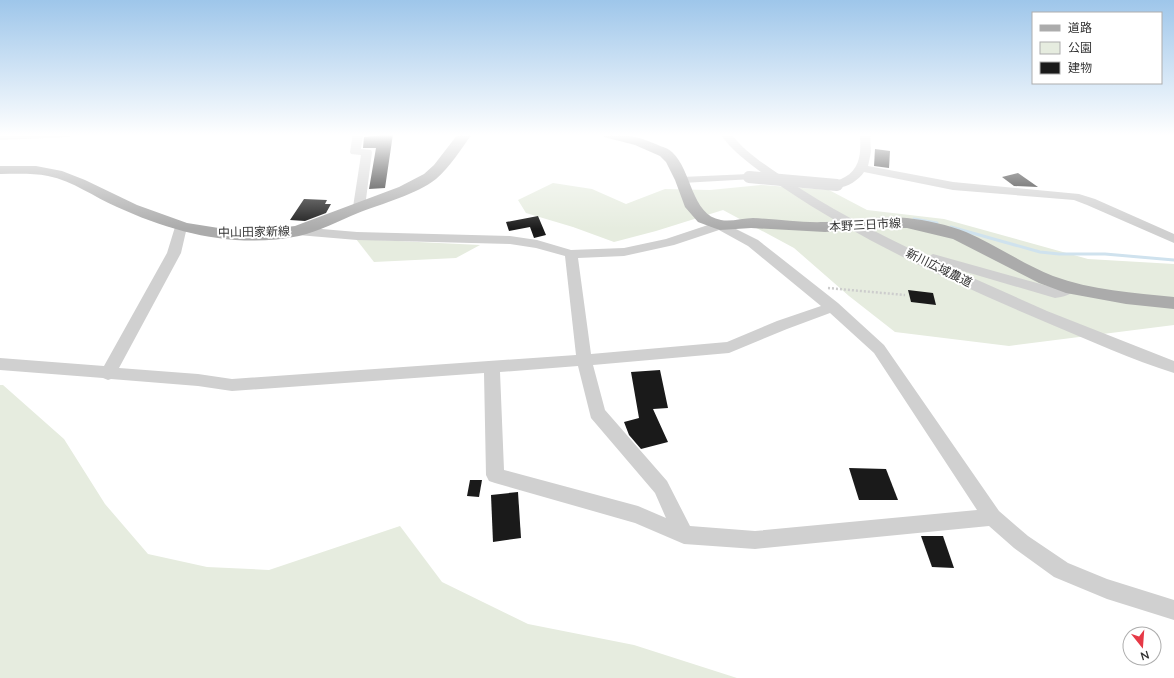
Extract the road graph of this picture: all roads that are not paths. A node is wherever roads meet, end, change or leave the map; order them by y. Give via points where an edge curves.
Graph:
1 (365, 166) edge
2 (441, 166) edge
3 (675, 166) edge
4 (760, 166) edge
5 (862, 168) joint
6 (0, 170) edge
7 (682, 180) junction
8 (359, 207) junction
9 (720, 225) junction
10 (854, 226) junction
11 (182, 227) junction
12 (298, 231) junction
13 (1174, 239) edge
14 (894, 246) junction
15 (571, 254) junction
16 (1069, 288) junction
17 (1174, 303) edge
18 (833, 307) junction
19 (584, 360) junction
20 (0, 364) edge
21 (492, 367) junction
22 (1174, 367) edge
23 (108, 374) junction
24 (992, 517) junction
25 (684, 535) junction
26 (1174, 610) edge

1 - 8 street
2 - 8 main road, 中山田家新線 via 429,176 404,190
3 - 7 main road, 本野三日市線
4 - 10 street, 新川広域農道 via 799,193
5 - 7 street, bridge via 849,181 837,185 749,177
5 - 13 street via 953,186 1075,197
6 - 11 main road, 中山田家新線 via 35,169 57,174 116,202
7 - 9 main road, 本野三日市線 via 690,204 704,219
8 - 12 main road, 中山田家新線
9 - 10 main road, 本野三日市線 via 751,223 798,227
9 - 15 street via 669,242 624,252
9 - 18 street via 753,242
10 - 14 street, 新川広域農道
10 - 16 main road, 本野三日市線 via 907,223 937,228 959,235
11 - 12 main road, 中山田家新線 via 231,235
11 - 23 street via 174,253
12 - 15 street via 356,236 510,240 537,244
14 - 16 street via 1055,292
14 - 22 street, 新川広域農道 via 955,277 1030,310
15 - 19 street
16 - 17 main road, 本野三日市線 via 1099,295
18 - 19 street via 729,347
18 - 24 street via 879,349
19 - 21 street
19 - 25 street via 597,413 661,487
20 - 23 street
21 - 23 street via 232,385
21 - 25 street via 495,475 638,516
24 - 25 street via 755,540
24 - 26 street via 1021,542 1061,570 1107,589

